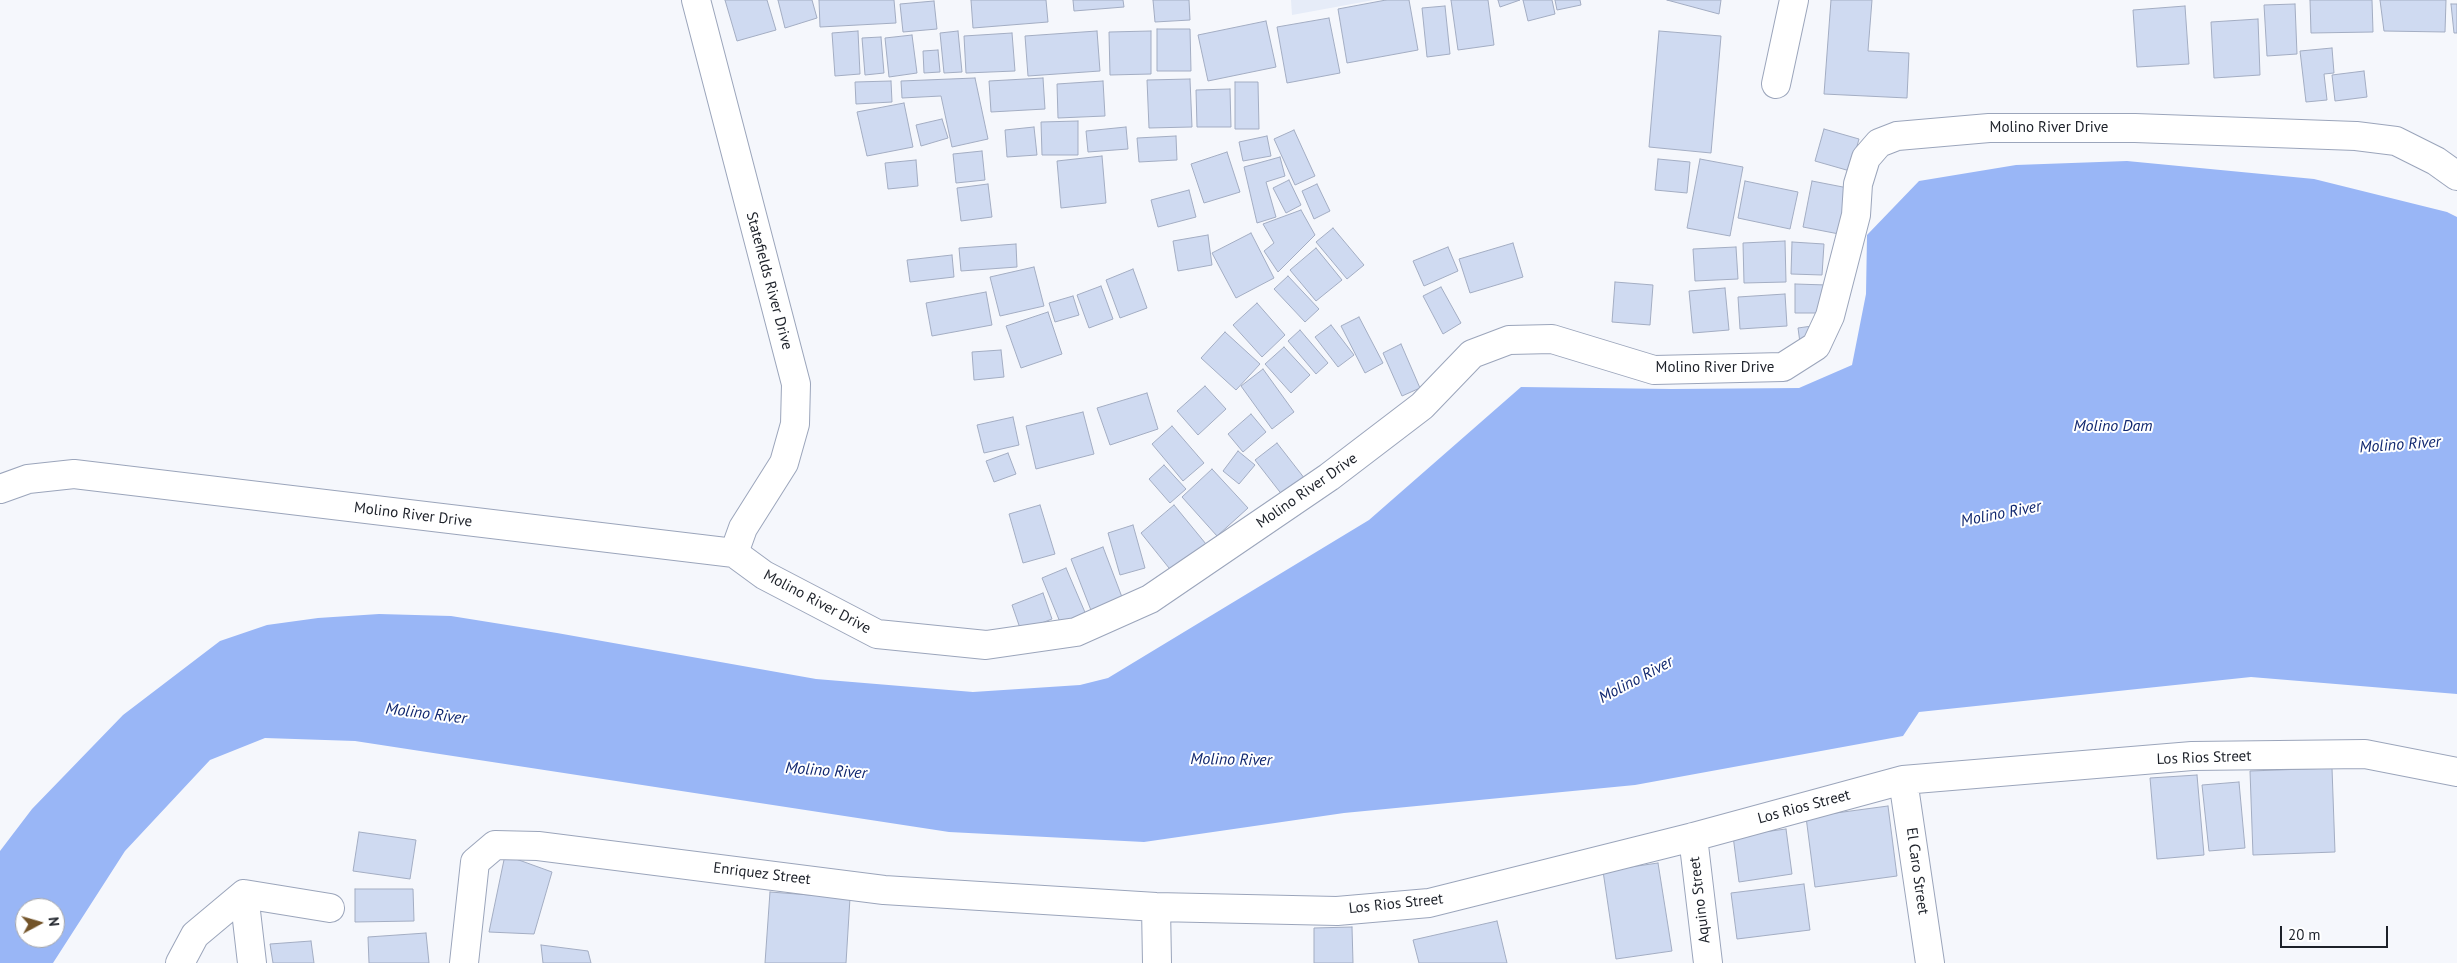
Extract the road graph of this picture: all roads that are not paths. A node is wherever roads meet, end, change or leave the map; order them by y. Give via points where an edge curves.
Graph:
1 (696, 0) edge
2 (1794, 0) edge
3 (1776, 84) dead end
4 (2457, 176) edge
5 (0, 489) edge
6 (734, 553) junction
7 (2457, 772) edge
8 (1904, 780) junction
9 (1693, 837) junction
10 (244, 894) junction
11 (1156, 907) junction
12 (330, 908) dead end
13 (180, 963) edge
14 (252, 963) edge
15 (464, 963) edge
16 (1157, 963) edge
17 (1708, 963) edge
18 (1930, 963) edge

1 - 6 street, Statefields River Drive via 796,384 795,424 784,463 743,528
2 - 3 street
4 - 6 street, Molino River Drive via 2436,161 2396,141 2356,136 2135,128 1989,128 1898,136 1879,143 1866,158 1858,184 1856,215 1830,316 1816,346 1783,367 1654,370 1552,339 1509,340 1482,350 1472,354 1422,406 1329,478 1150,599 1076,632 986,645 877,634 764,575
5 - 6 street, Molino River Drive via 28,479 74,474
7 - 8 street, Los Rios Street via 2364,754 2192,756
8 - 9 street, Los Rios Street
8 - 18 street, El Caro Street
9 - 11 street, Los Rios Street via 1429,903 1337,910
9 - 17 street, Aquino Street
10 - 12 street
10 - 13 street via 195,935
10 - 14 street
11 - 15 street, Enriquez Street via 884,890 538,846 494,846 475,862
11 - 16 street

